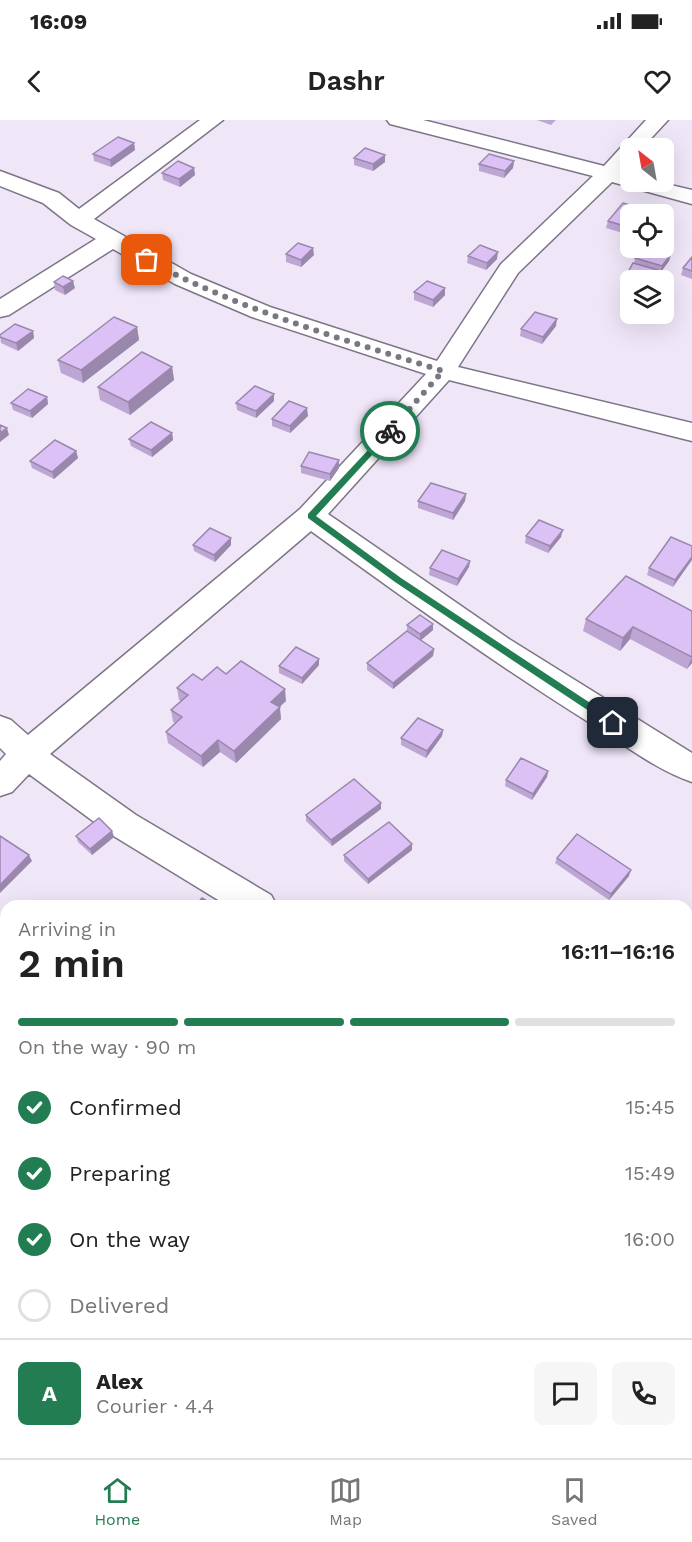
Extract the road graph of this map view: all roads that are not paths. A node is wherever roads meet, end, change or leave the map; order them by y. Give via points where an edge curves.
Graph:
1 (213, 120) edge
2 (397, 120) edge
3 (658, 120) edge
4 (641, 138) edge
5 (0, 178) edge
6 (620, 178) edge
7 (620, 182) edge
8 (673, 192) edge
9 (692, 197) edge
10 (79, 220) junction
11 (111, 240) junction
12 (0, 310) edge
13 (443, 371) junction
14 (692, 432) edge
15 (310, 516) junction
16 (0, 729) edge
17 (26, 755) junction
18 (692, 768) edge
19 (0, 782) edge
20 (249, 900) edge

1 - 10 street
2 - 6 street via 574,162
3 - 4 street
5 - 10 street via 51,198
7 - 13 street via 509,269
8 - 9 street
10 - 11 street
11 - 12 street
11 - 13 street via 183,279 261,312
13 - 14 street
13 - 15 street
15 - 17 street
15 - 18 street via 511,656 613,723
16 - 17 street
17 - 19 street
17 - 20 street via 136,833

